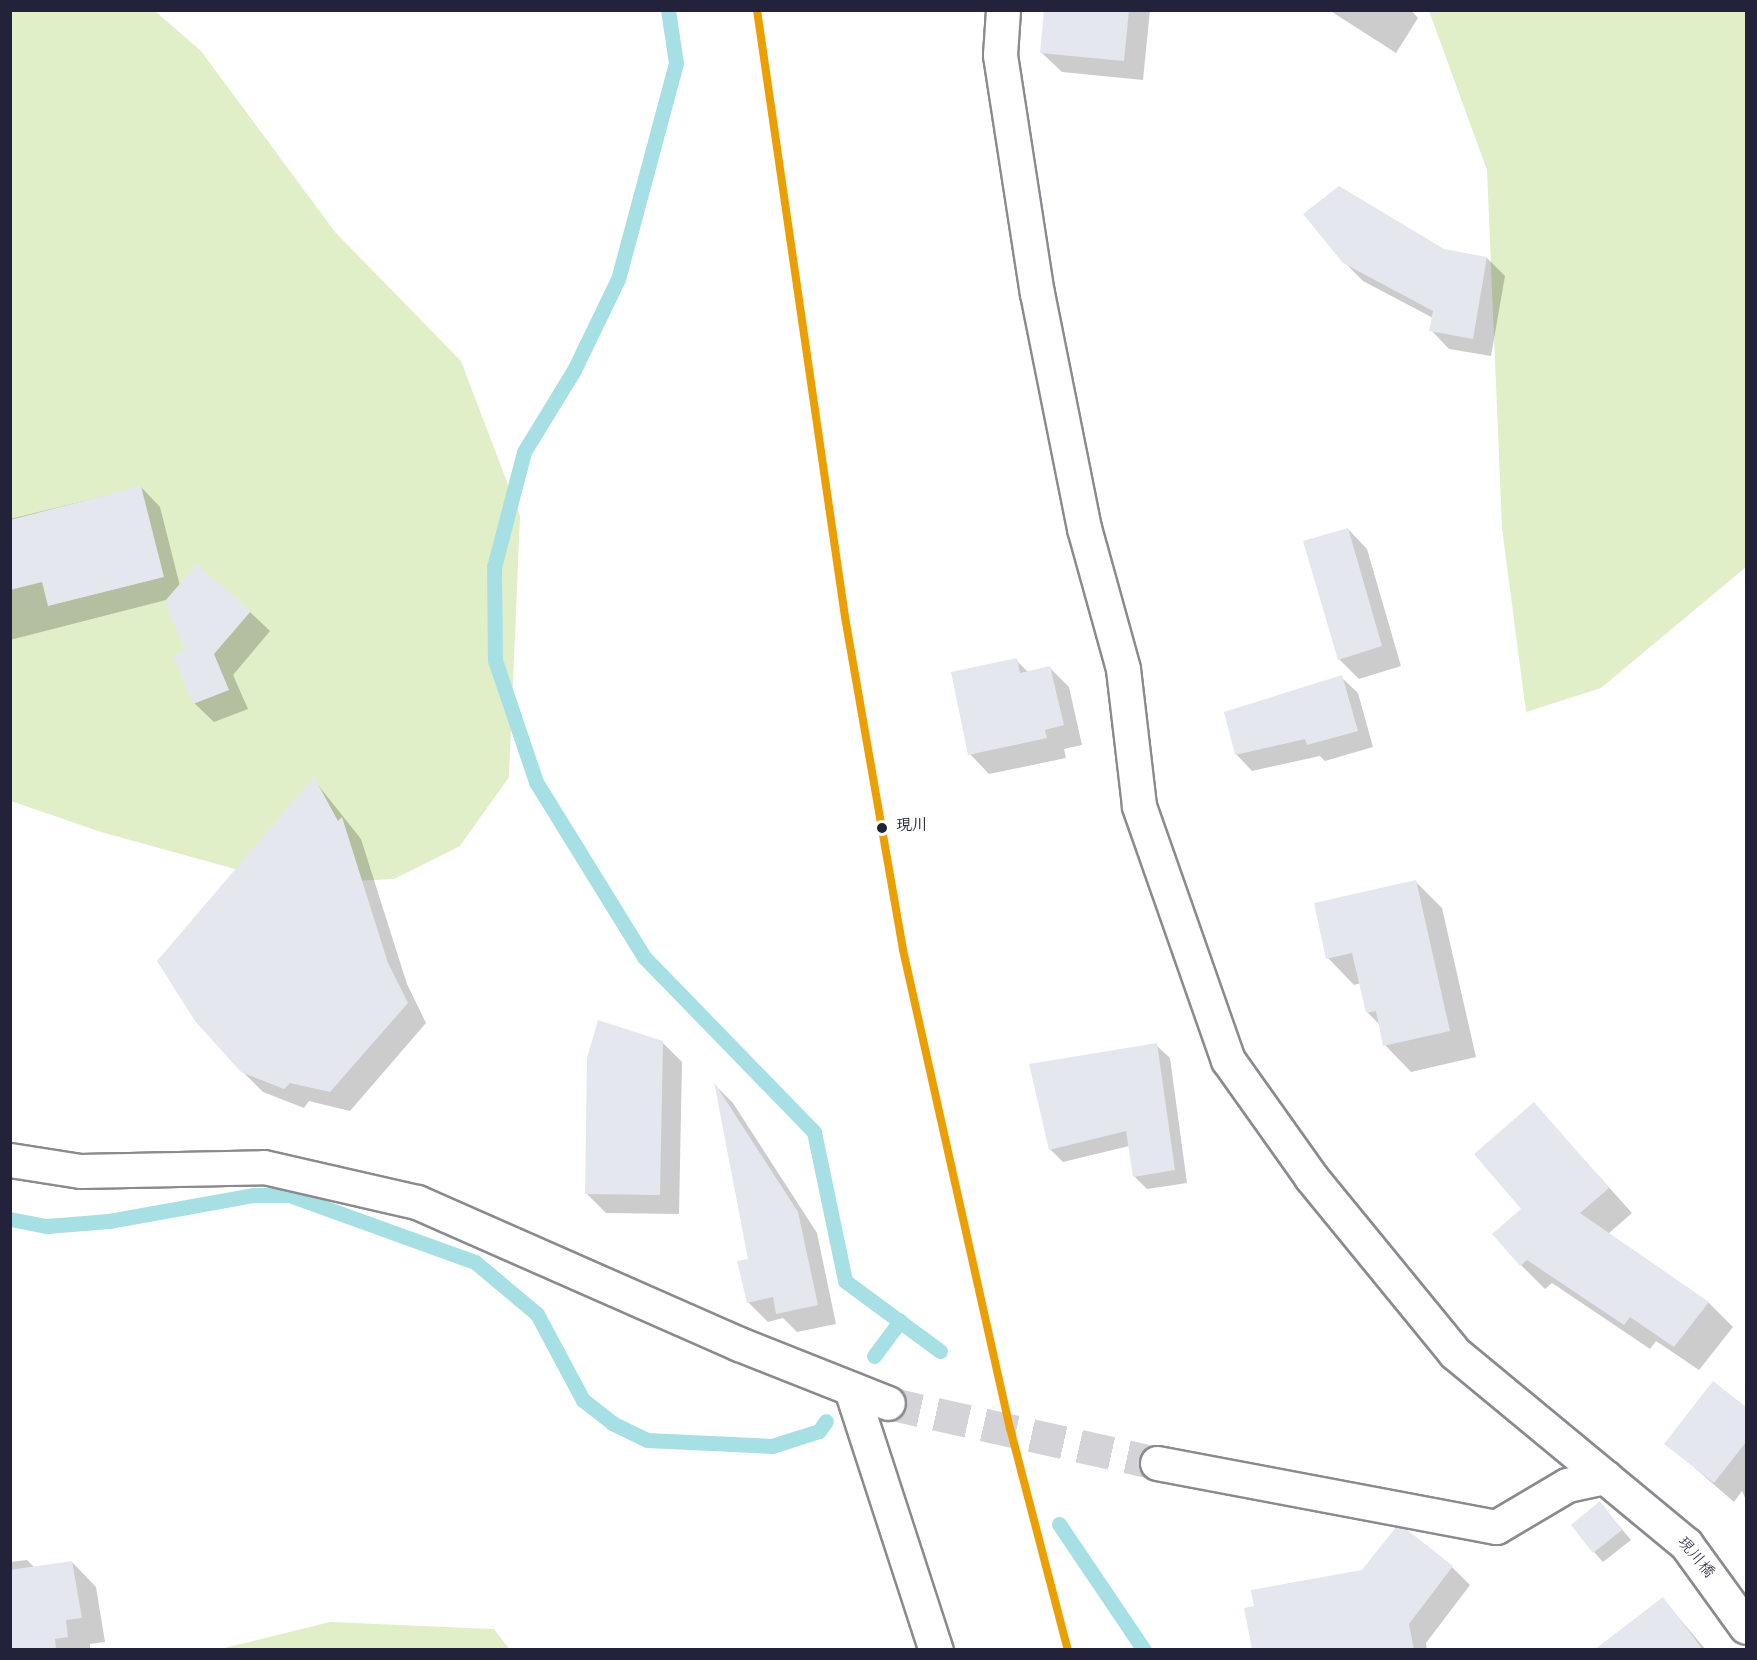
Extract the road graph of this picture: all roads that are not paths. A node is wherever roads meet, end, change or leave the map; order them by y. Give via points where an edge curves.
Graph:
1 (1003, 10) edge
2 (10, 1160) edge
3 (851, 1389) junction
4 (888, 1403) tunnel mouth
5 (1157, 1463) tunnel mouth
6 (1605, 1477) junction
7 (1746, 1627) edge
8 (936, 1650) edge

1 - 6 street, 現川橋 via 1000,55 1037,293 1084,528 1123,669 1139,806 1228,1060 1311,1178 1455,1353
2 - 3 street via 80,1171 264,1167 406,1199
3 - 4 street
3 - 8 street
5 - 6 street via 1496,1527 1567,1485
6 - 7 street, 現川橋 via 1686,1544

